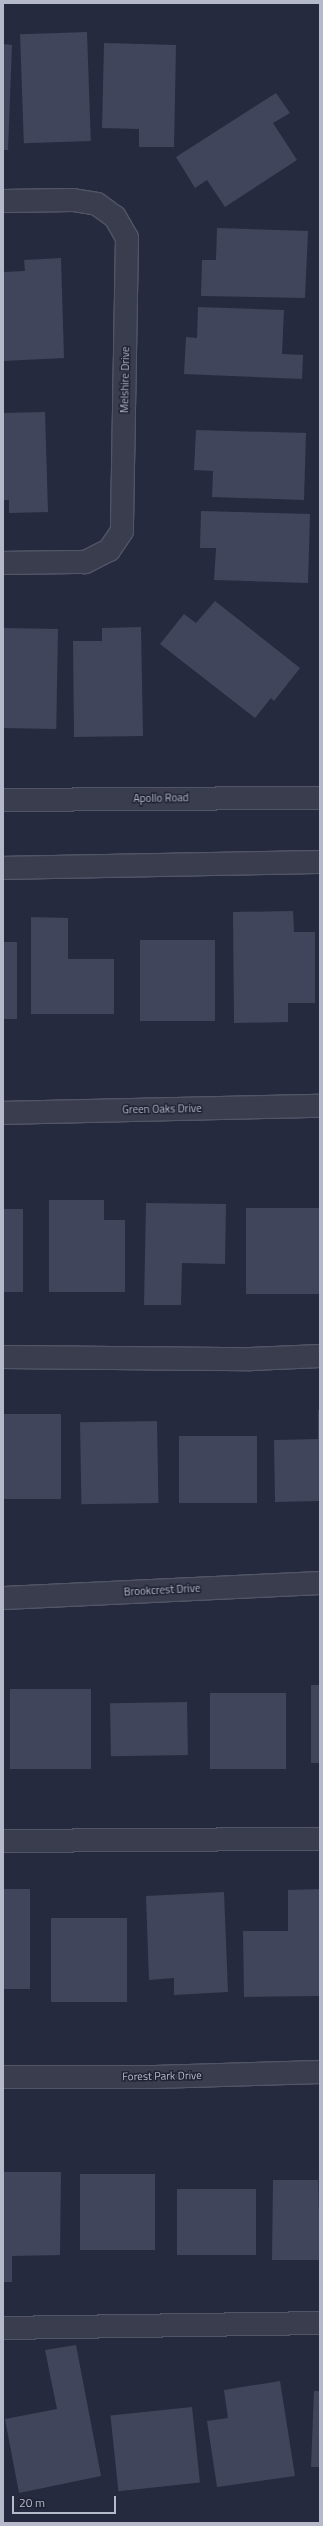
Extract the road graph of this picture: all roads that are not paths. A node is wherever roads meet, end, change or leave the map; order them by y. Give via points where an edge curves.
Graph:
1 (3, 201) edge
2 (3, 563) edge
3 (320, 798) edge
4 (3, 800) edge
5 (320, 862) edge
6 (3, 868) edge
7 (320, 1106) edge
8 (3, 1113) edge
9 (320, 1356) edge
10 (3, 1357) edge
11 (320, 1583) edge
12 (3, 1598) edge
13 (320, 1839) edge
14 (3, 1841) edge
15 (320, 2072) edge
16 (3, 2077) edge
17 (320, 2323) edge
18 (3, 2328) edge

1 - 2 street, Melshire Drive via 73,200 97,204 115,217 127,238 122,531 109,550 85,562
3 - 4 street, Apollo Road
5 - 6 street
7 - 8 street, Green Oaks Drive
9 - 10 street via 251,1359
11 - 12 street, Brookcrest Drive
13 - 14 street
15 - 16 street, Forest Park Drive via 155,2077
17 - 18 street

